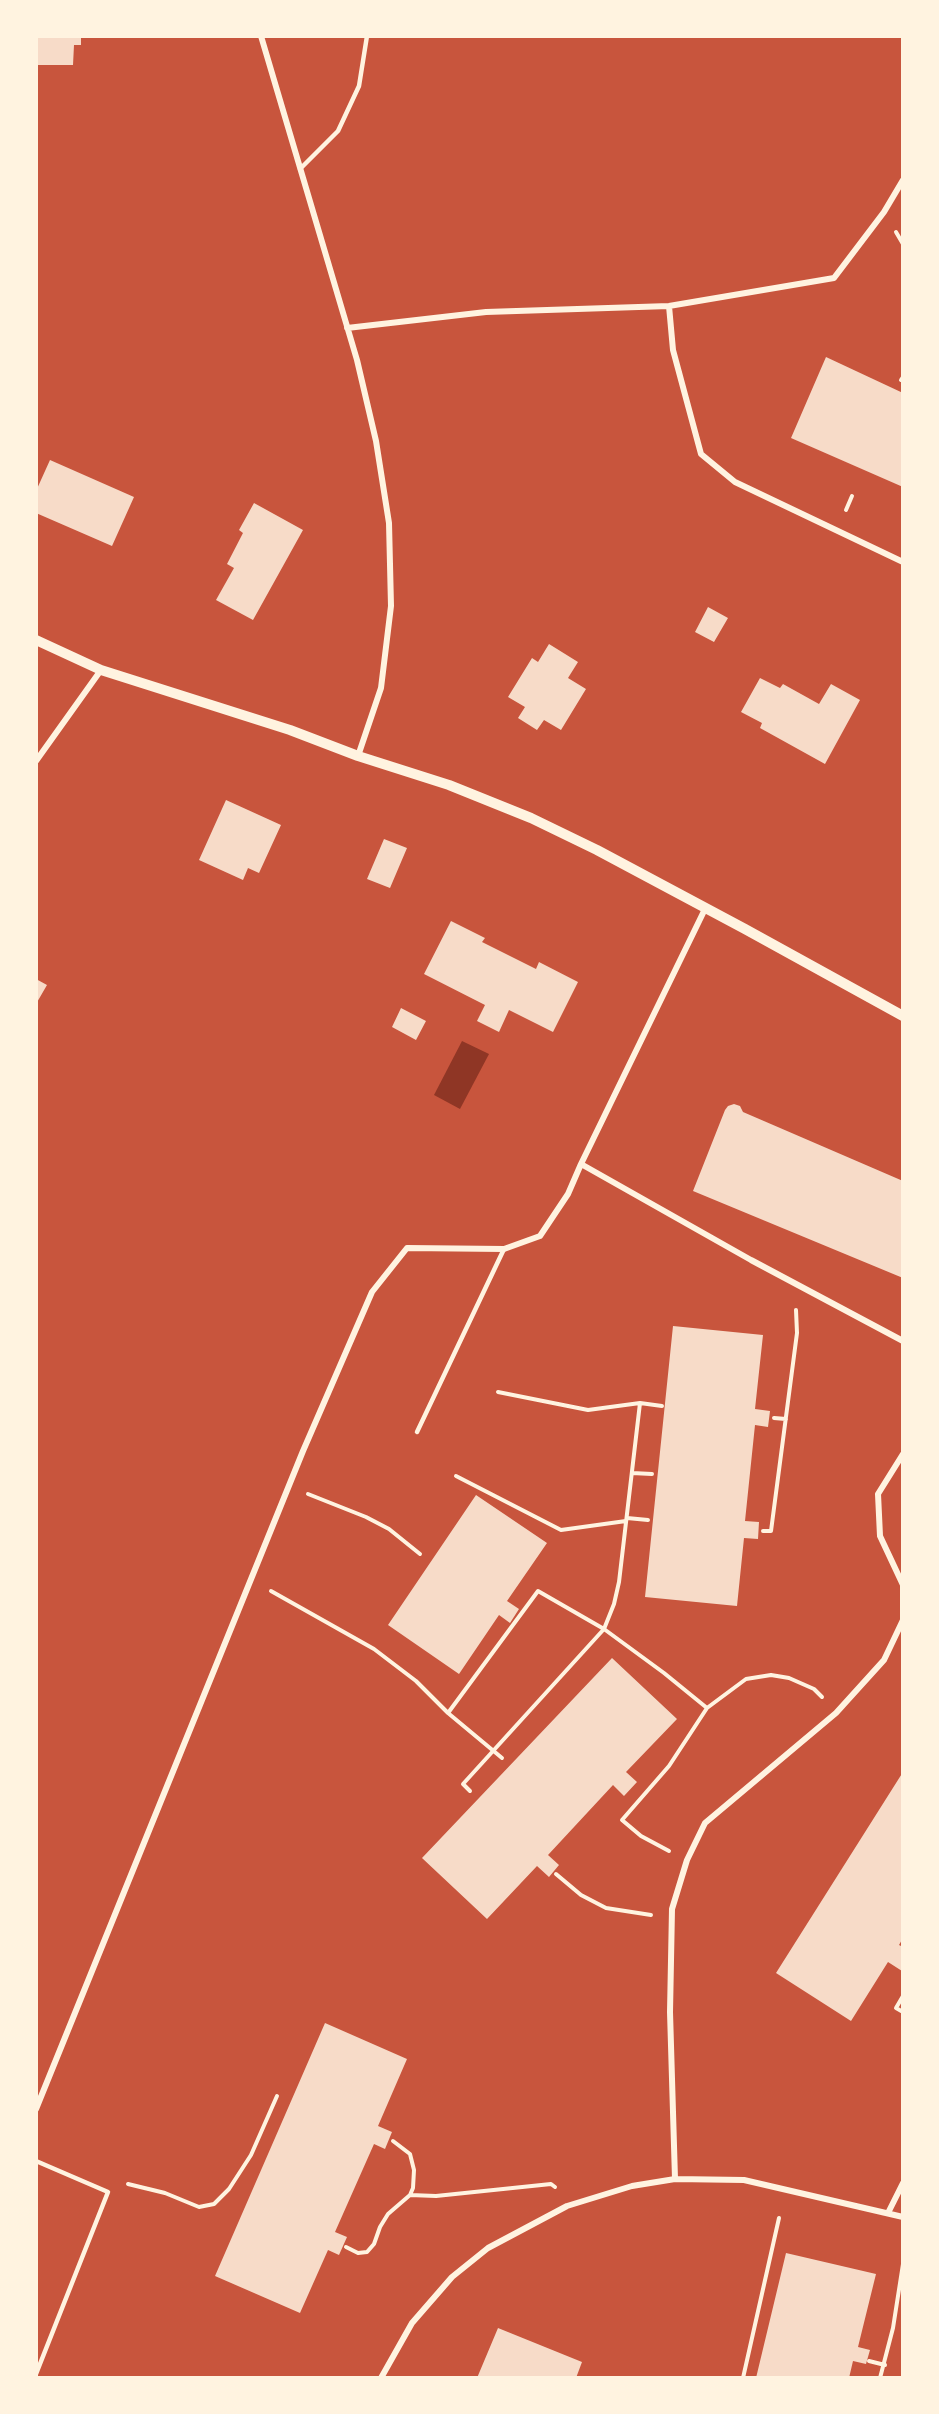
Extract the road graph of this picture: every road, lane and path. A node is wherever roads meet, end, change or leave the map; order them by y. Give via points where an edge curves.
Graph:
1 (261, 36) edge
2 (367, 36) edge
3 (300, 169) junction
4 (903, 180) edge
5 (669, 306) junction
6 (347, 328) junction
7 (903, 561) edge
8 (36, 640) edge
9 (101, 670) junction
10 (358, 756) junction
11 (36, 760) edge
12 (705, 909) junction
13 (903, 1016) edge
14 (581, 1164) junction
15 (504, 1249) junction
16 (797, 1333) dead end
17 (903, 1341) edge
18 (498, 1392) dead end
19 (640, 1403) junction
20 (662, 1406) dead end
21 (774, 1418) dead end
22 (786, 1419) junction
23 (417, 1432) dead end
24 (903, 1454) edge
25 (632, 1473) junction
26 (652, 1474) dead end
27 (456, 1476) dead end
28 (288, 1486) junction
29 (627, 1520) junction
30 (648, 1520) dead end
31 (763, 1531) dead end
32 (420, 1554) dead end
33 (250, 1581) junction
34 (604, 1629) junction
35 (707, 1708) junction
36 (448, 1713) junction
37 (836, 1713) junction
38 (494, 1750) junction
39 (502, 1758) dead end
40 (470, 1791) dead end
41 (687, 1860) junction
42 (556, 1874) dead end
43 (673, 1920) junction
44 (903, 1996) edge
45 (903, 2012) edge
46 (277, 2096) dead end
47 (36, 2109) edge
48 (393, 2141) dead end
49 (36, 2162) edge
50 (675, 2179) junction
51 (903, 2183) edge
52 (108, 2192) junction
53 (410, 2195) junction
54 (567, 2206) junction
55 (888, 2213) junction
56 (903, 2217) edge
57 (779, 2218) dead end
58 (346, 2247) dead end
59 (903, 2264) edge
60 (869, 2361) dead end
61 (885, 2365) junction
62 (36, 2374) edge
63 (381, 2378) edge
64 (743, 2378) edge
65 (880, 2378) edge

1 - 3 street
2 - 3 lane via 359,86 338,131
3 - 6 street
4 - 5 street via 834,278
5 - 6 street via 486,312
5 - 7 street via 673,350 702,454 735,482
6 - 10 street via 376,441 387,512 392,606 381,688
8 - 9 street
9 - 10 street via 290,730
9 - 11 street
10 - 12 street via 449,785 531,818
12 - 13 street
12 - 14 street
14 - 15 street via 568,1194 540,1236
14 - 17 street
15 - 23 lane
15 - 28 street via 407,1248 372,1292
16 - 22 path
18 - 19 path via 588,1410
19 - 20 path
19 - 25 path
21 - 22 path
22 - 31 path via 771,1531
24 - 37 street via 878,1494 880,1536 903,1585 903,1620 884,1660
25 - 26 path
25 - 29 path
27 - 29 path via 561,1530
28 - 32 path via 366,1517 389,1529
28 - 33 street
29 - 30 path
29 - 34 path via 619,1582
33 - 36 path via 374,1649 416,1681
33 - 47 street
34 - 35 path
34 - 36 path via 538,1591
34 - 38 path
35 - 37 path via 746,1679 771,1675 814,1689
35 - 41 path via 669,1766 622,1820 641,1836
36 - 38 path
37 - 41 street via 705,1823
38 - 39 path
38 - 40 path via 463,1784
41 - 43 street via 672,1909
42 - 43 path via 581,1895 606,1908
43 - 50 street via 670,2012
44 - 45 path via 896,2008
46 - 52 path via 251,2155 214,2204 199,2206 131,2183
48 - 53 path via 410,2154 414,2170
49 - 52 lane
50 - 54 street via 632,2186
50 - 55 street via 744,2180
51 - 55 street
52 - 62 lane
53 - 54 path via 436,2196 550,2184 562,2192
53 - 58 path via 388,2214 366,2253
54 - 63 street via 488,2248 453,2277 412,2323
55 - 56 street
57 - 64 path
59 - 61 path
60 - 61 path
61 - 65 path

